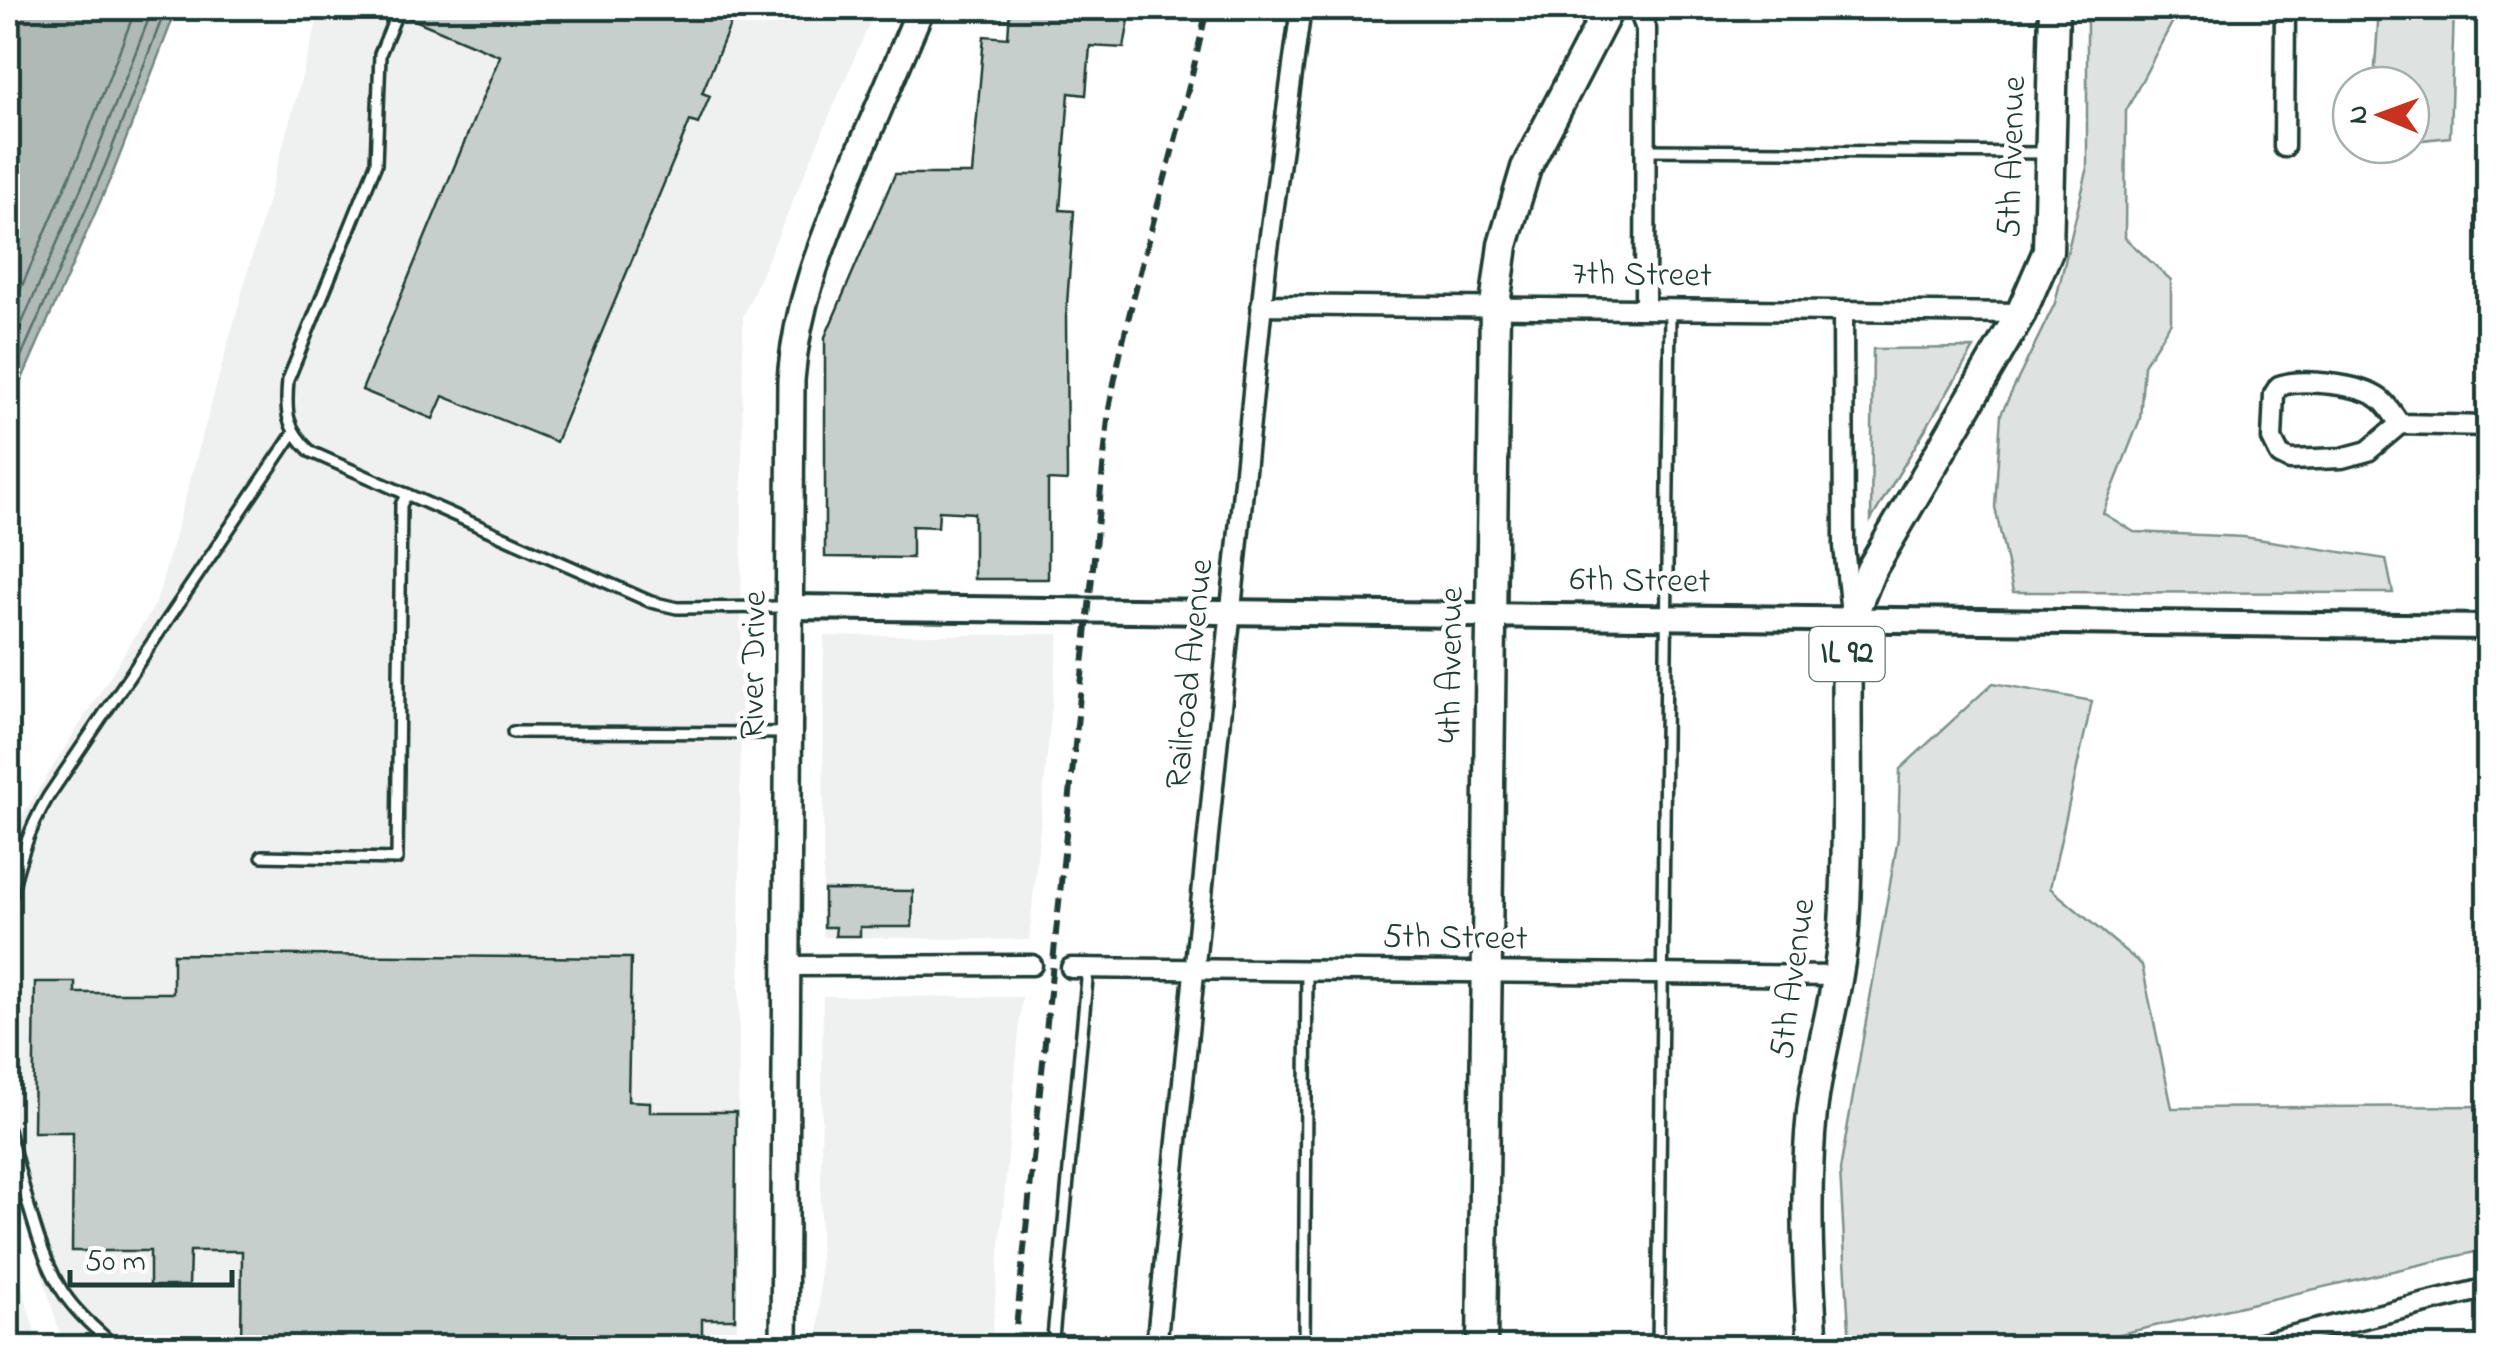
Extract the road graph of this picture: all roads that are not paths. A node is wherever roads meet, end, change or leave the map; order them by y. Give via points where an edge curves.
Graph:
1 (399, 8) edge
2 (921, 8) edge
3 (1300, 8) edge
4 (1609, 8) edge
5 (1638, 8) edge
6 (2054, 8) edge
7 (2285, 8) edge
8 (2284, 147) dead end
9 (1646, 150) junction
10 (2052, 153) junction
11 (1261, 305) junction
12 (1495, 305) junction
13 (1645, 308) junction
14 (1670, 310) junction
15 (2021, 312) junction
16 (1843, 313) junction
17 (2400, 424) junction
18 (2488, 426) edge
19 (292, 434) junction
20 (407, 494) junction
21 (790, 607) junction
22 (1230, 610) junction
23 (1490, 616) junction
24 (1668, 618) junction
25 (1851, 619) junction
26 (2488, 627) edge
27 (513, 732) dead end
28 (789, 733) junction
29 (262, 856) dead end
30 (8, 908) edge
31 (1032, 965) dead end
32 (786, 966) junction
33 (1079, 967) joint
34 (1195, 968) junction
35 (1307, 970) junction
36 (1486, 972) junction
37 (1662, 974) junction
38 (1839, 976) junction
39 (8, 1130) edge
40 (2488, 1288) edge
41 (117, 1348) edge
42 (784, 1348) edge
43 (1052, 1348) edge
44 (1156, 1348) edge
45 (1304, 1348) edge
46 (1482, 1348) edge
47 (1658, 1348) edge
48 (1813, 1348) edge
49 (2241, 1348) edge

1 - 19 lane via 380,54 376,164 288,380
2 - 21 main road, River Drive via 819,252 794,333
3 - 11 street, Railroad Avenue
4 - 12 main road, 4th Avenue via 1526,168
5 - 9 street via 1646,29
6 - 10 main road, 5th Avenue / IL 92
7 - 8 street
9 - 10 lane
9 - 13 street
10 - 15 main road, 5th Avenue / IL 92 via 2048,251
11 - 12 street, 7th Street
11 - 22 street, Railroad Avenue
12 - 13 street, 7th Street
12 - 23 main road, 4th Avenue
13 - 14 street, 7th Street
14 - 16 street, 7th Street
14 - 24 lane
15 - 16 street, 7th Street
15 - 25 main road, 5th Avenue / IL 92 via 1870,570
16 - 25 street, 5th Avenue via 1844,546
17 - 17 street via 2380,399 2347,386 2290,382 2274,394 2272,440 2290,460 2368,452
17 - 18 street
19 - 20 lane via 310,452
19 - 30 lane via 35,819
20 - 21 lane via 651,602 677,608
20 - 29 lane via 401,505 397,859
21 - 22 street, 6th Street
21 - 28 main road, River Drive
22 - 23 street, 6th Street
22 - 34 street, Railroad Avenue
23 - 24 street, 6th Street
23 - 36 main road, 4th Avenue
24 - 25 street, 6th Street
24 - 37 lane
25 - 26 street, 6th Street
25 - 38 main road, 5th Avenue / IL 92
27 - 28 lane
28 - 32 main road, River Drive
31 - 32 street
32 - 42 main road, River Drive
33 - 34 street, 5th Street
33 - 43 lane
34 - 35 street, 5th Street
34 - 44 street, Railroad Avenue
35 - 36 street, 5th Street
35 - 45 lane
36 - 37 street, 5th Street
36 - 46 main road, 4th Avenue
37 - 38 street, 5th Street
37 - 47 lane
38 - 48 main road, 5th Avenue / IL 92 via 1810,1144
39 - 41 lane via 48,1265 85,1320
40 - 49 street

